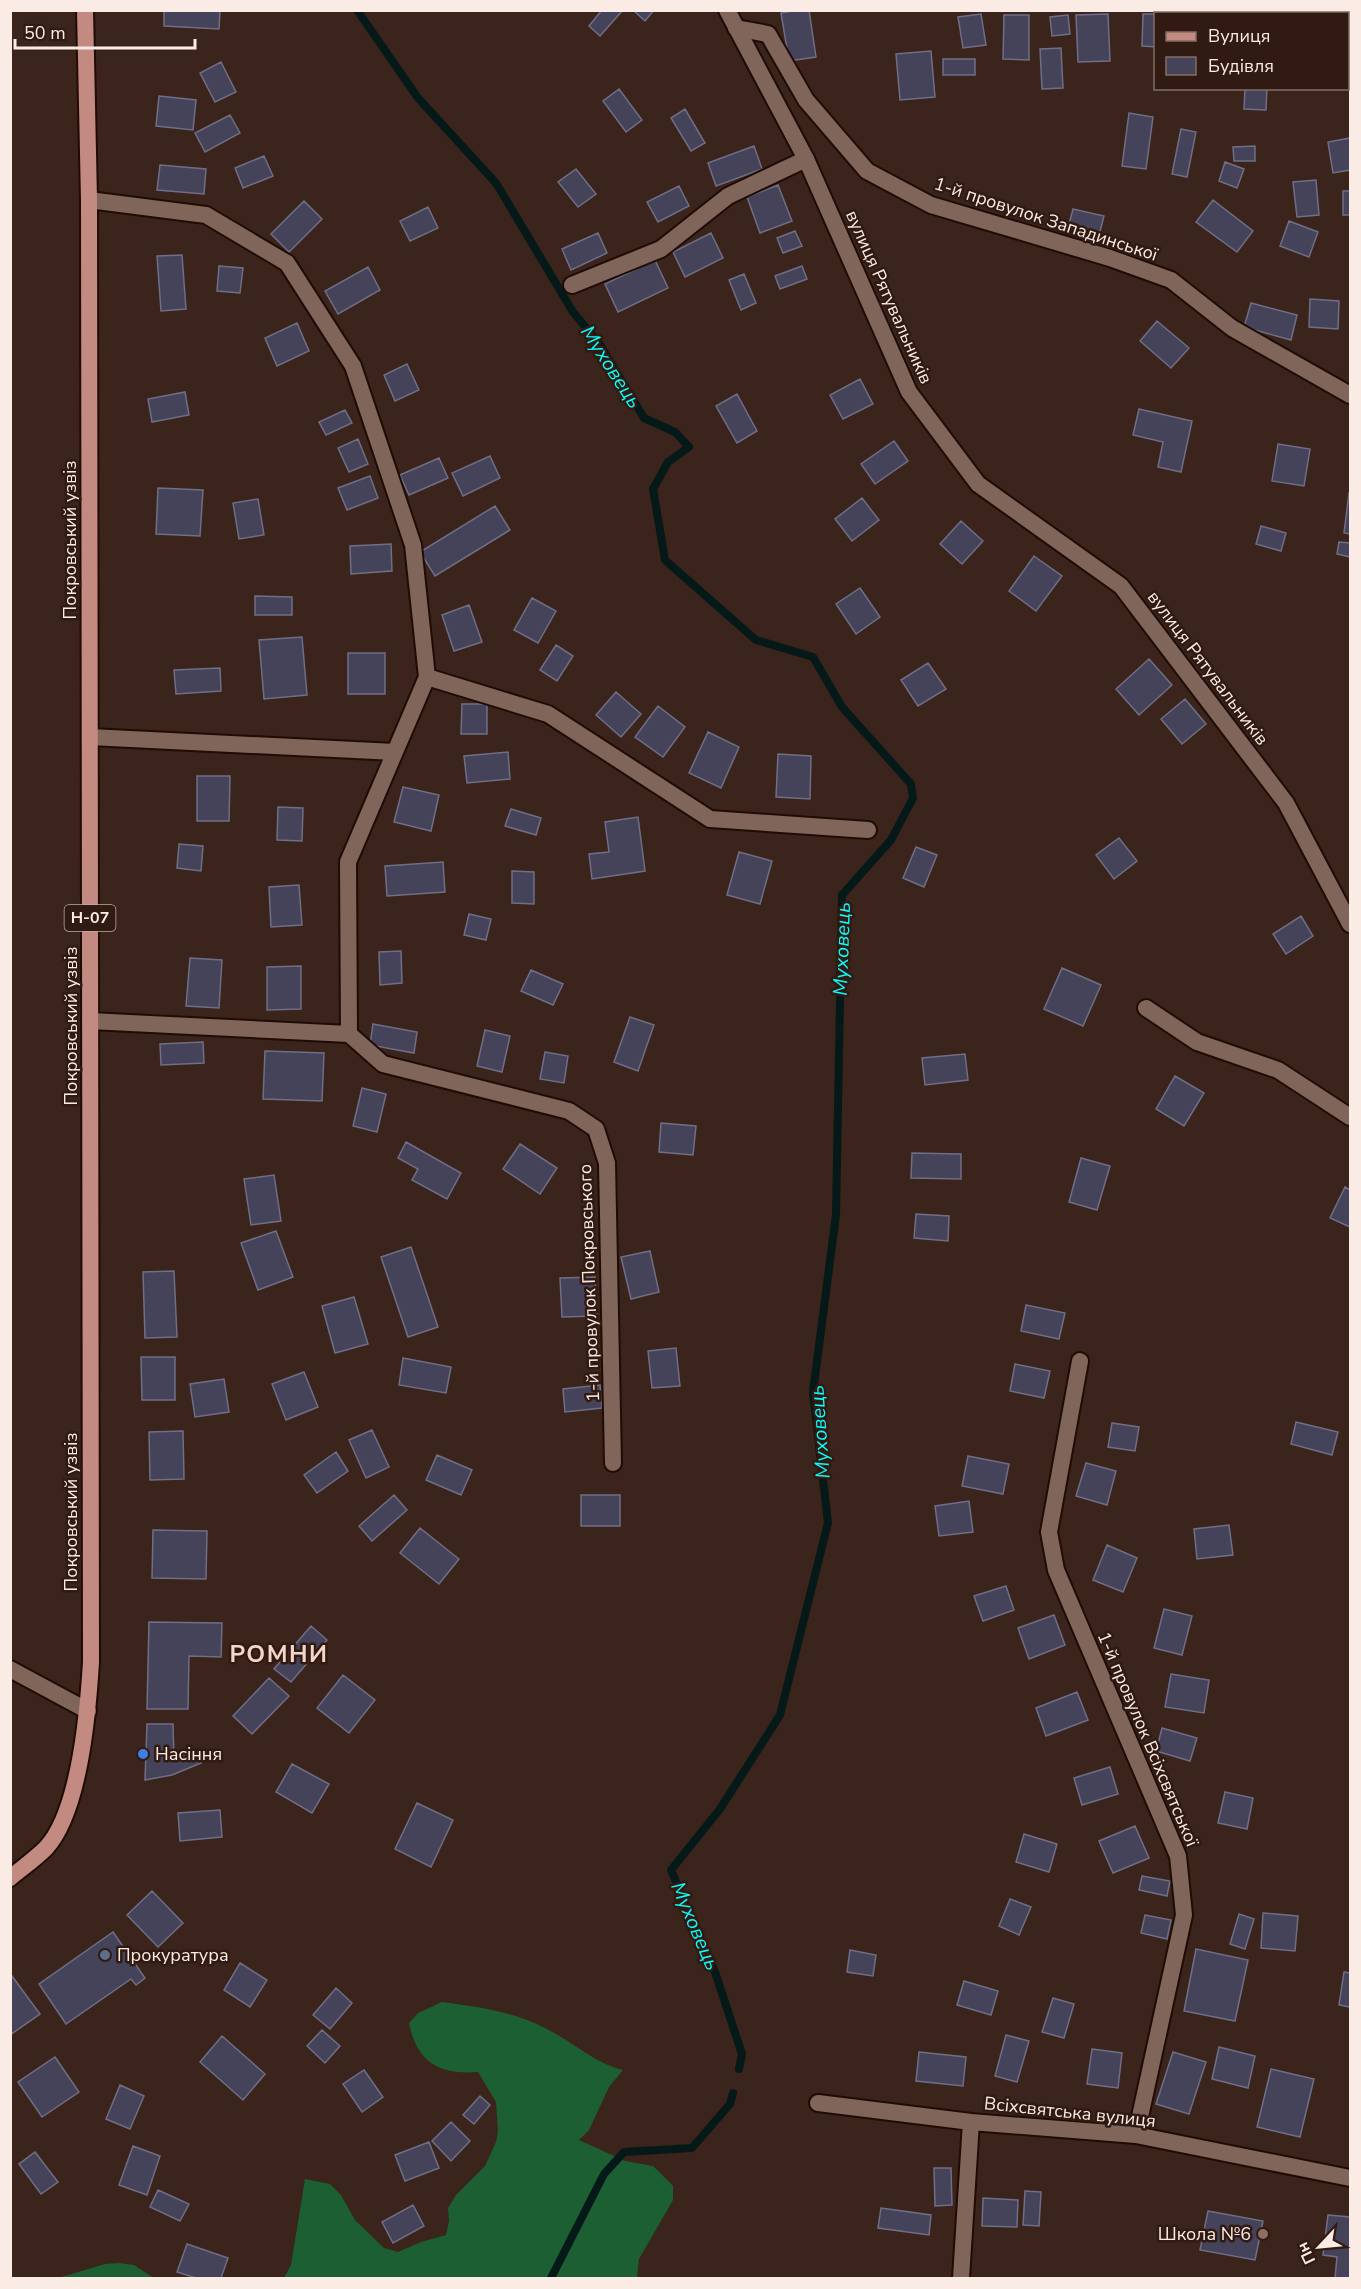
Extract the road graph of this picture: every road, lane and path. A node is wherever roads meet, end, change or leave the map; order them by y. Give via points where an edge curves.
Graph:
1 (85, 10) edge
2 (727, 10) edge
3 (736, 28) junction
4 (806, 159) junction
5 (89, 200) junction
6 (572, 285) dead end
7 (1350, 395) edge
8 (427, 677) junction
9 (90, 737) junction
10 (395, 752) junction
11 (868, 830) dead end
12 (1350, 924) edge
13 (1146, 1008) dead end
14 (90, 1021) junction
15 (348, 1034) junction
16 (1350, 1117) edge
17 (1080, 1361) dead end
18 (614, 1463) dead end
19 (10, 1669) edge
20 (88, 1711) junction
21 (10, 1878) edge
22 (818, 2103) dead end
23 (971, 2122) junction
24 (1136, 2135) junction
25 (1350, 2178) edge
26 (961, 2278) edge

1 - 5 main road, Покровський узвіз / Н-07
2 - 3 street, вулиця Рятувальників
3 - 4 street, вулиця Рятувальників
3 - 7 street, 1-й провулок Западинської via 768,34 806,100 867,171 932,205 1171,280 1232,328
4 - 6 street via 728,196 661,249
4 - 12 street, вулиця Рятувальників via 909,392 978,484 1121,586 1286,803
5 - 8 street via 206,215 287,263 353,366 413,545
5 - 9 main road, Покровський узвіз / Н-07
8 - 10 street
8 - 11 street via 548,714 710,819
9 - 10 street
9 - 14 main road, Покровський узвіз / Н-07
10 - 15 street via 348,862
13 - 16 street via 1197,1042 1278,1070
14 - 15 street
14 - 20 main road, Покровський узвіз / Н-07
15 - 18 street, 1-й провулок Покровського via 383,1064 569,1111 596,1129 607,1164
17 - 24 street, 1-й провулок Всіхсвятської via 1049,1532 1060,1580 1178,1856 1184,1915
19 - 20 street
20 - 21 main road, Покровський узвіз / Н-07 via 78,1772 62,1822 47,1847
22 - 23 street, Всіхсвятська вулиця
23 - 24 street, Всіхсвятська вулиця
23 - 26 street
24 - 25 street, Всіхсвятська вулиця

